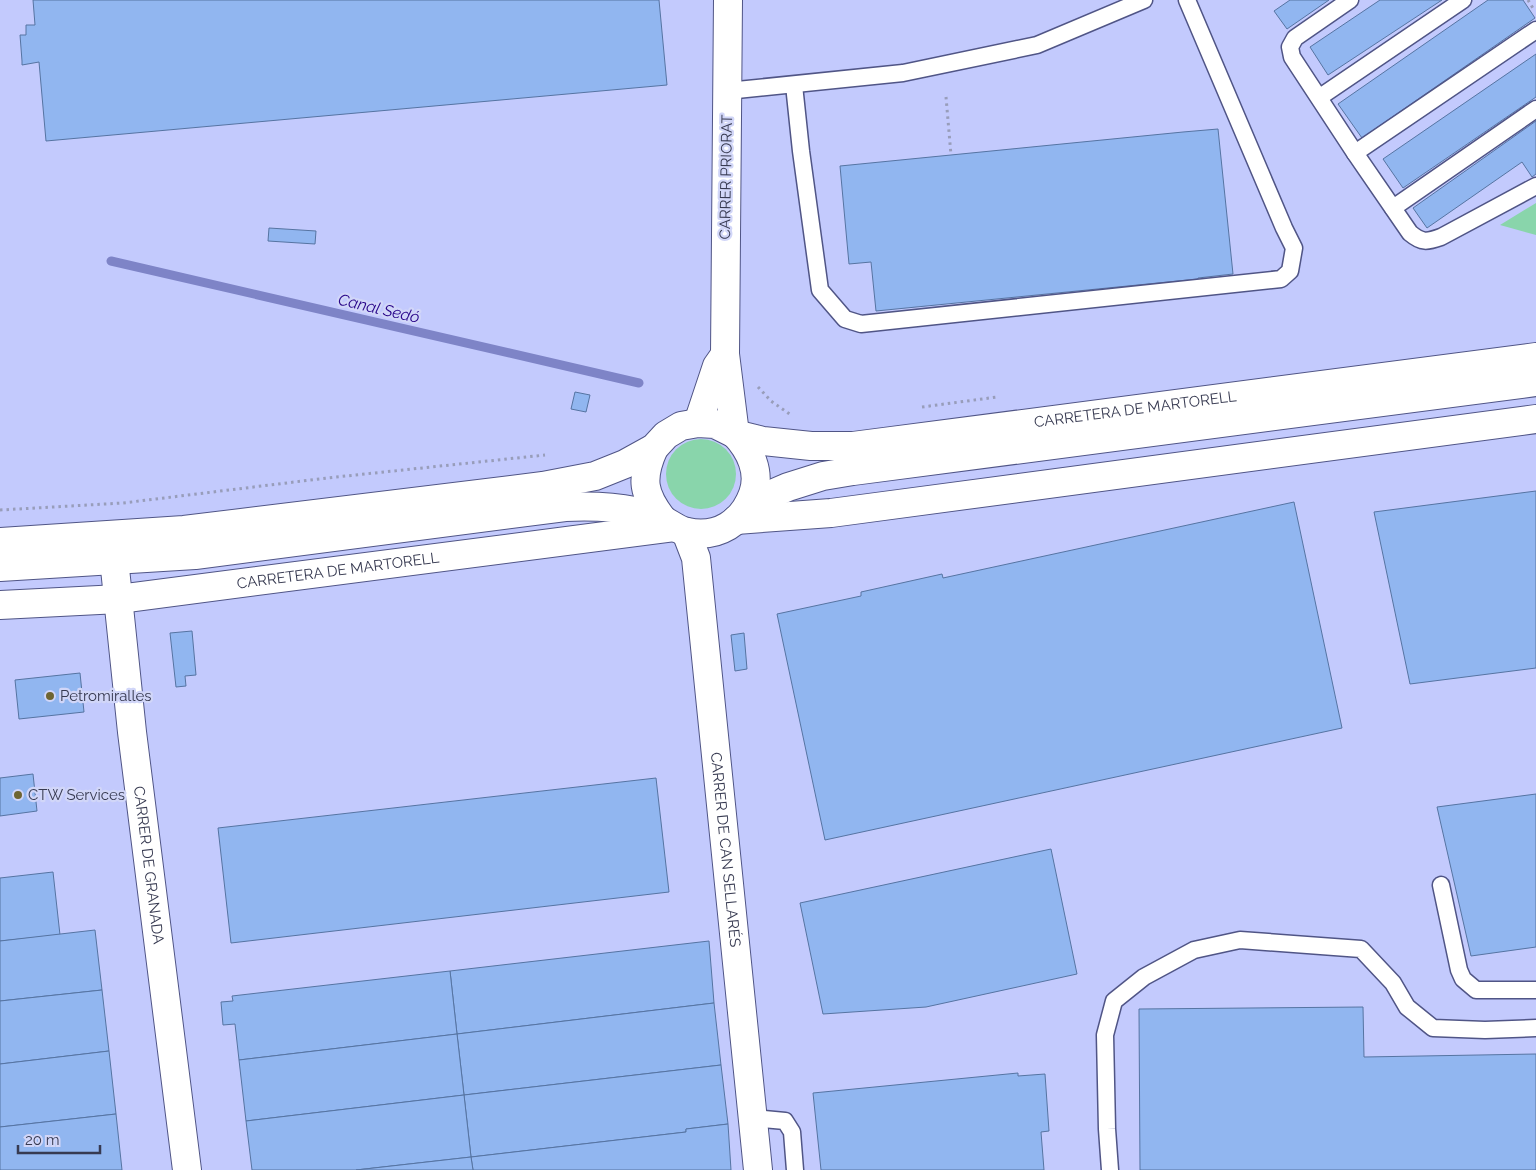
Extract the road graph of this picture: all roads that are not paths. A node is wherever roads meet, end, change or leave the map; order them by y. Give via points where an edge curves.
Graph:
1 (728, 0) edge
2 (1144, 0) edge
3 (1187, 0) edge
4 (1350, 0) edge
5 (1463, 0) edge
6 (1536, 30) edge
7 (794, 85) junction
8 (727, 92) junction
9 (1320, 97) junction
10 (1536, 109) edge
11 (1355, 153) junction
12 (1536, 186) edge
13 (1393, 208) junction
14 (1536, 357) edge
15 (725, 360) junction
16 (1536, 382) edge
17 (1536, 419) edge
18 (698, 423) junction
19 (735, 434) junction
20 (654, 448) junction
21 (743, 512) junction
22 (674, 527) junction
23 (0, 542) edge
24 (114, 559) junction
25 (0, 567) edge
26 (119, 599) junction
27 (0, 606) edge
28 (1441, 884) dead end
29 (1536, 990) edge
30 (1536, 1028) edge
31 (753, 1118) junction
32 (187, 1170) edge
33 (758, 1170) edge
34 (795, 1170) edge
35 (1110, 1170) edge

1 - 8 street, CARRER PRIORAT
2 - 7 lane via 1037,44 903,74
3 - 7 lane via 1294,248 1290,271 1281,279 861,324 845,319 820,290
4 - 9 lane via 1295,38 1290,47 1292,56
5 - 9 lane
6 - 11 lane
7 - 8 lane
8 - 15 street, CARRER PRIORAT
9 - 11 lane
10 - 13 lane
11 - 13 lane
12 - 13 lane via 1432,240 1416,239
14 - 19 street, CARRETERA DE MARTORELL via 853,446 788,444
15 - 18 street, CARRER PRIORAT via 717,366
15 - 19 street, CARRER PRIORAT
16 - 21 street, CARRETERA DE MARTORELL via 853,471 788,487
17 - 21 street, CARRETERA DE MARTORELL via 851,510
18 - 19 street, CARRETERA DE MARTORELL via 715,424
18 - 20 street, CARRETERA DE MARTORELL via 681,426
19 - 21 street, CARRETERA DE MARTORELL via 753,460 756,475 754,490
20 - 22 street, CARRETERA DE MARTORELL via 647,464 645,482 648,499
20 - 23 street, CARRETERA DE MARTORELL via 595,476 543,486 184,530
21 - 22 street, CARRETERA DE MARTORELL via 724,528 711,533 698,534
22 - 24 street, CARRETERA DE MARTORELL via 615,508 590,506 222,552
22 - 26 street, CARRETERA DE MARTORELL
22 - 31 street, CARRER DE CAN SELLARÉS via 696,558
24 - 25 street, CARRETERA DE MARTORELL
24 - 26 street, CARRER DE GRANADA
26 - 27 street, CARRETERA DE MARTORELL
26 - 32 street, CARRER DE GRANADA via 132,732
28 - 29 lane via 1463,979 1476,990
30 - 35 lane via 1434,1028 1407,1007 1393,983 1361,949 1240,940 1194,950 1144,977 1114,1001 1105,1035
31 - 33 street, CARRER DE CAN SELLARÉS
31 - 34 lane via 785,1121 792,1132

